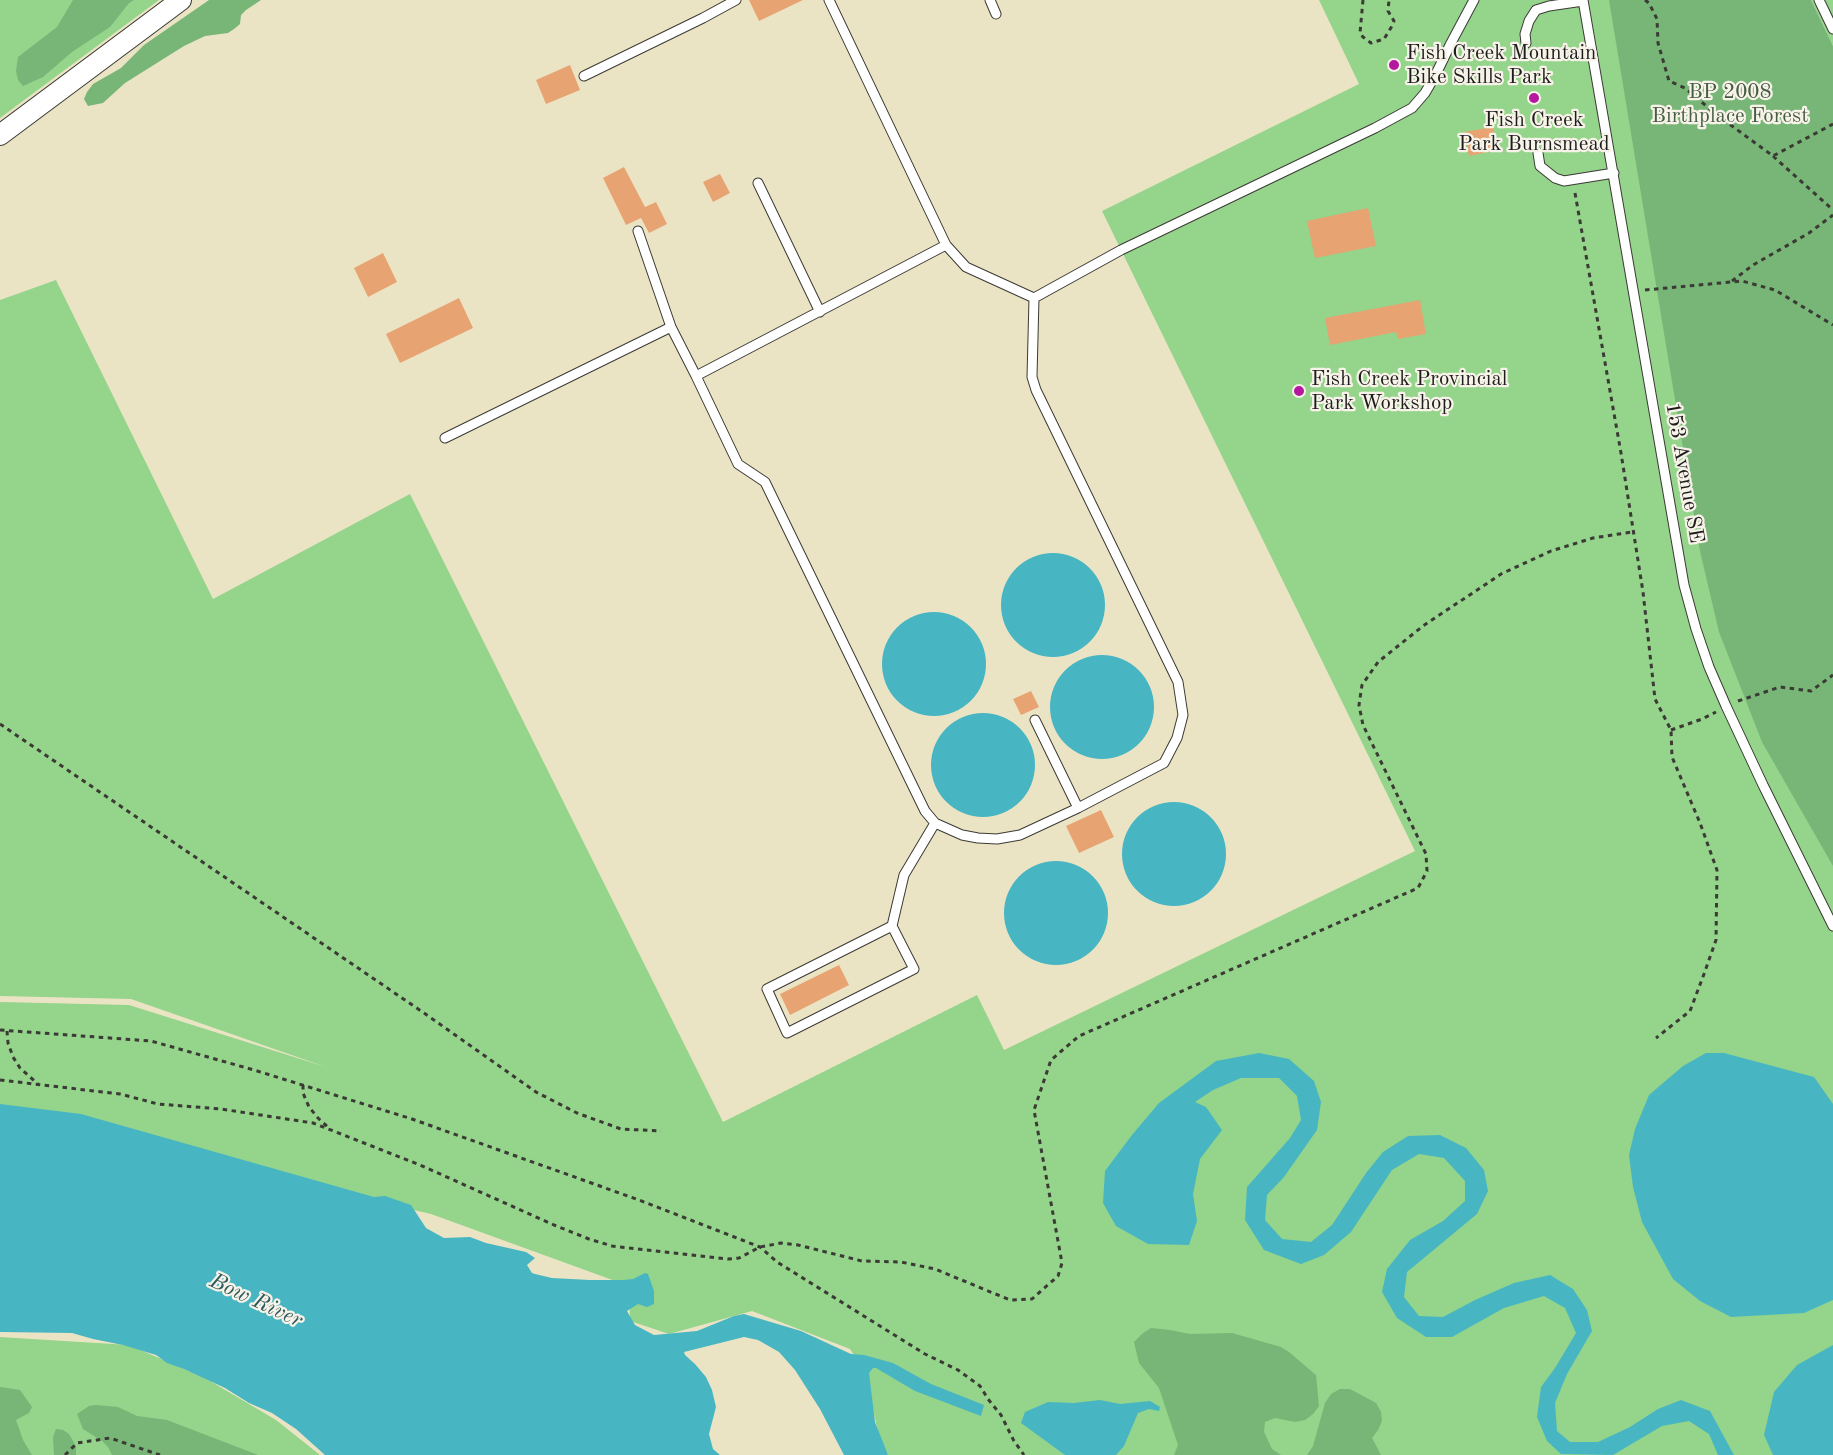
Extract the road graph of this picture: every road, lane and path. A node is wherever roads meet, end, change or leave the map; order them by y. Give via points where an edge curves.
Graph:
1 (181, 0) edge
2 (736, 0) edge
3 (829, 0) edge
4 (990, 0) edge
5 (1362, 0) edge
6 (1389, 0) edge
7 (1474, 0) edge
8 (1583, 0) edge
9 (1645, 0) edge
10 (1820, 0) edge
11 (996, 14) dead end
12 (1833, 29) edge
13 (1526, 43) dead end
14 (584, 76) dead end
15 (1833, 124) edge
16 (0, 135) edge
17 (1538, 153) dead end
18 (1773, 156) junction
19 (1614, 173) junction
20 (1572, 179) junction
21 (758, 183) dead end
22 (1833, 210) edge
23 (1833, 215) edge
24 (638, 231) dead end
25 (946, 245) junction
26 (1730, 282) junction
27 (1635, 291) junction
28 (1034, 298) junction
29 (820, 312) junction
30 (1833, 325) edge
31 (670, 327) junction
32 (696, 376) junction
33 (445, 438) dead end
34 (1632, 532) junction
35 (1833, 675) edge
36 (1726, 706) junction
37 (1035, 720) dead end
38 (0, 724) edge
39 (1671, 730) junction
40 (1078, 808) junction
41 (935, 823) junction
42 (892, 926) junction
43 (1833, 926) edge
44 (0, 1030) edge
45 (7, 1031) junction
46 (1656, 1038) dead end
47 (0, 1080) edge
48 (38, 1084) junction
49 (303, 1085) junction
50 (330, 1129) junction
51 (661, 1131) dead end
52 (760, 1247) junction
53 (65, 1455) edge
54 (160, 1455) edge
55 (1024, 1455) edge

1 - 16 street
2 - 14 lane
3 - 25 lane
4 - 11 lane
5 - 6 path via 1360,33 1371,43 1384,39 1392,26
7 - 28 lane via 1425,93 1405,112 1121,250
8 - 13 lane via 1536,10 1525,34
8 - 19 lane, 153 Avenue SE
9 - 18 path via 1657,19 1658,43 1669,81 1685,88
10 - 12 lane
15 - 18 path
17 - 20 lane via 1540,166 1547,172 1564,181
18 - 22 path
19 - 20 lane
19 - 27 lane, 153 Avenue SE
20 - 34 path
21 - 29 lane
23 - 26 path
24 - 31 lane
25 - 28 lane via 966,267
25 - 29 lane
26 - 27 path
26 - 30 path via 1742,281 1775,290
27 - 36 lane, 153 Avenue SE via 1684,585 1709,667
28 - 40 lane via 1032,377 1036,390 1178,682 1183,715 1164,763
29 - 32 lane
31 - 32 lane
31 - 33 lane
32 - 41 lane via 738,464 765,482 924,811
34 - 39 path via 1655,699
34 - 52 path via 1582,541 1501,574 1378,662 1362,685 1359,705 1364,726 1426,854 1427,871 1418,888 1079,1036 1052,1060 1034,1110 1062,1263 1058,1276 1032,1299 1010,1300 935,1269 901,1262 862,1261 781,1243
35 - 36 path via 1810,691 1780,687
36 - 39 path
36 - 43 lane, 153 Avenue SE
37 - 40 lane
38 - 51 path via 536,1092 621,1129
39 - 46 path via 1672,757 1717,870 1716,940 1690,1011
40 - 41 lane via 1020,835 997,839 962,835
41 - 42 lane via 904,874
42 - 42 lane via 914,969 787,1033 767,989
44 - 45 path
45 - 48 path via 8,1043 20,1068
45 - 49 path via 151,1041
47 - 48 path
48 - 50 path via 313,1123
49 - 50 path via 309,1107
49 - 52 path via 412,1119
50 - 52 path via 604,1244 728,1259
52 - 55 path via 777,1262 980,1386
53 - 54 path via 77,1443 110,1438

